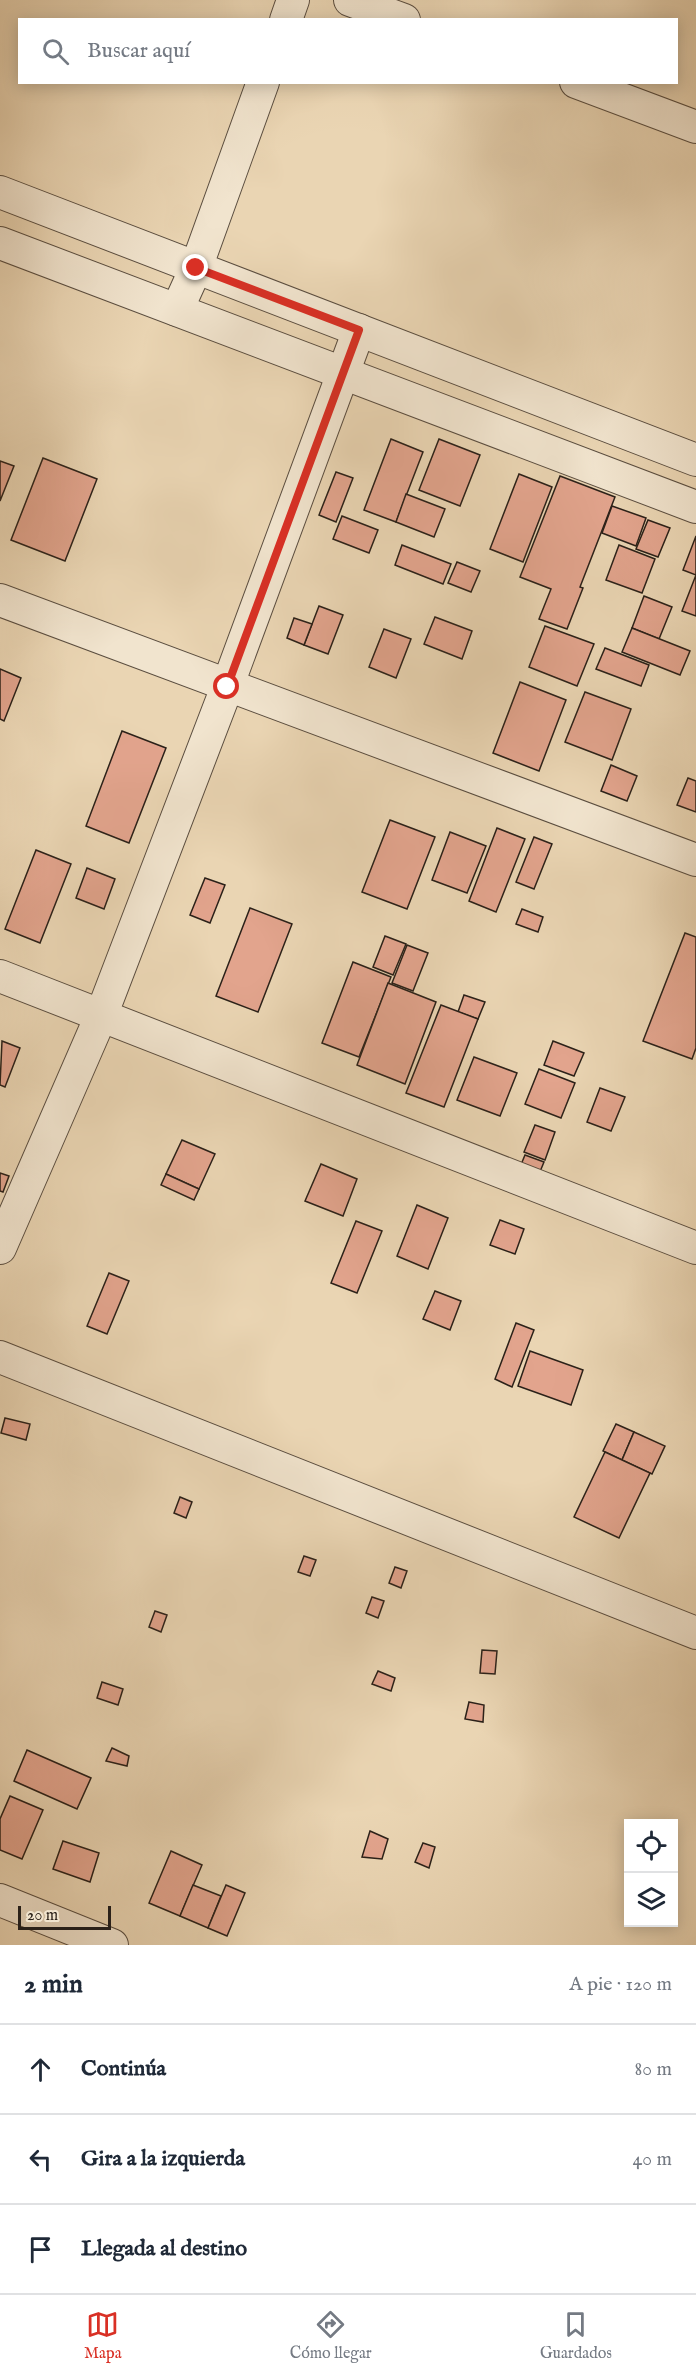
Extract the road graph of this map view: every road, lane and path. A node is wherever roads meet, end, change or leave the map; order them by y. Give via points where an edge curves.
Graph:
1 (293, 0) edge
2 (350, 0) edge
3 (287, 18) edge
4 (399, 18) edge
5 (262, 84) edge
6 (581, 84) edge
7 (696, 127) edge
8 (0, 192) edge
9 (0, 243) edge
10 (196, 268) junction
11 (177, 310) junction
12 (359, 330) junction
13 (343, 373) junction
14 (696, 460) edge
15 (696, 507) edge
16 (0, 600) edge
17 (227, 687) junction
18 (696, 860) edge
19 (0, 976) edge
20 (101, 1016) junction
21 (0, 1248) edge
22 (696, 1248) edge
23 (0, 1357) edge
24 (696, 1633) edge
25 (0, 1900) edge
26 (112, 1945) edge

1 - 3 street
2 - 4 street
5 - 10 street
6 - 7 street
8 - 10 street
9 - 11 street
10 - 11 street
10 - 12 street
11 - 13 street
12 - 13 street
12 - 14 street
13 - 15 street
13 - 17 street
16 - 17 street
17 - 18 street
17 - 20 street
19 - 20 street
20 - 21 street
20 - 22 street
23 - 24 street
25 - 26 street

